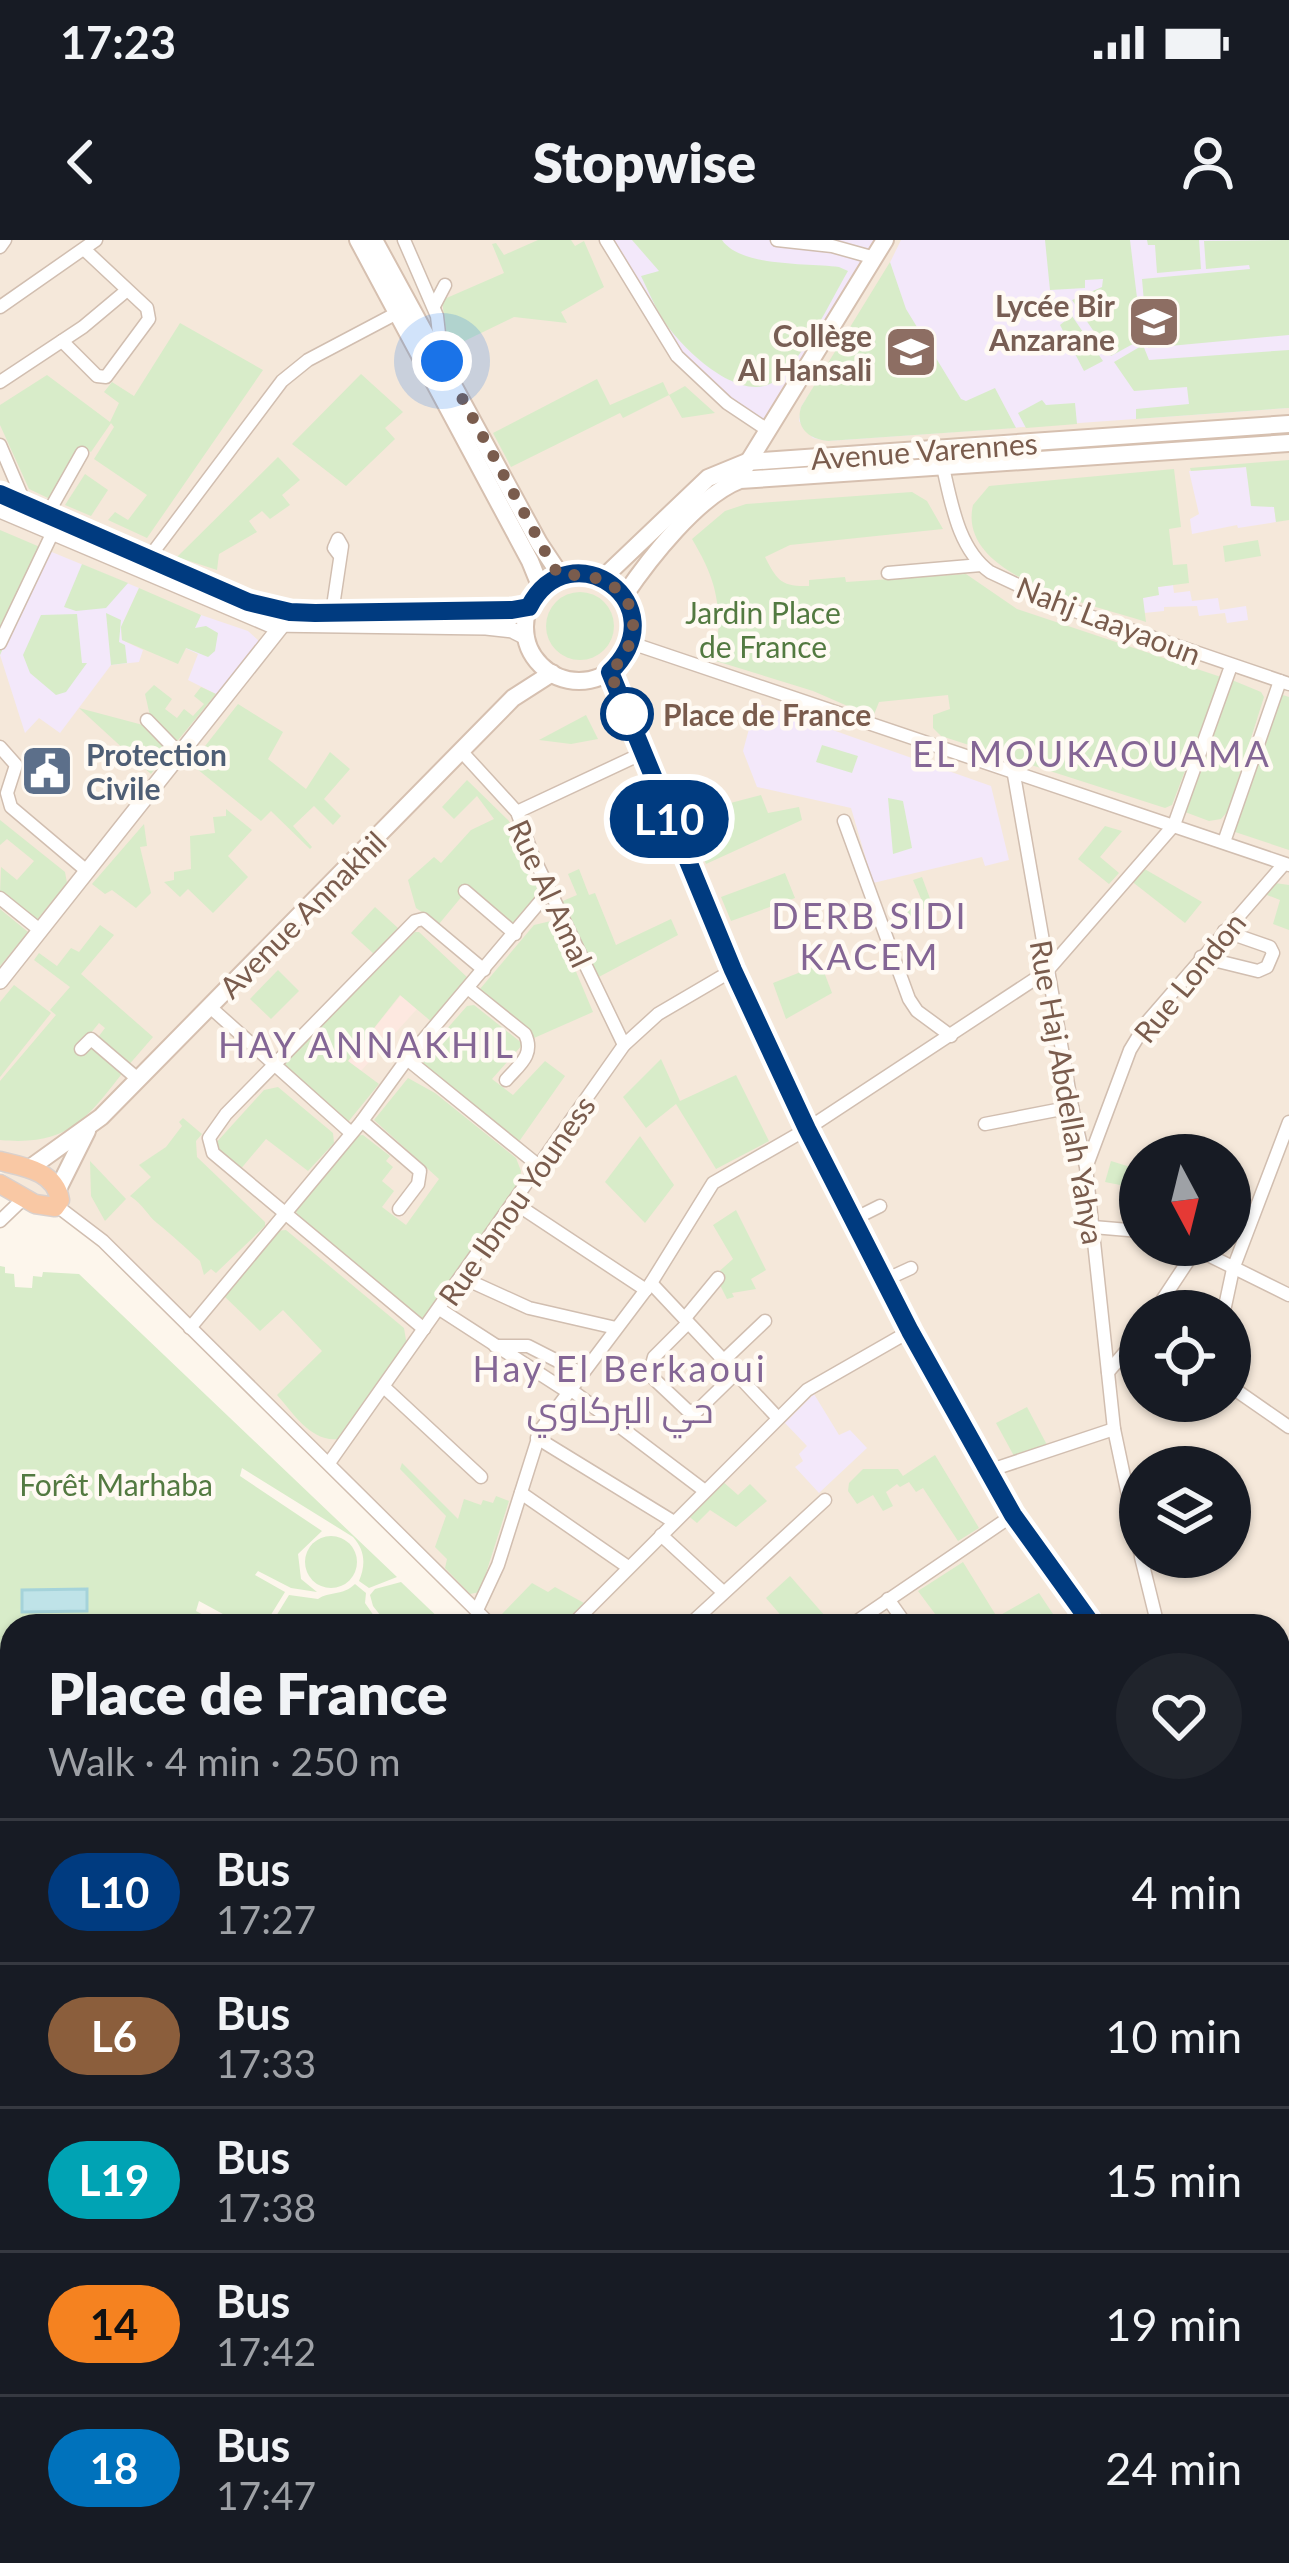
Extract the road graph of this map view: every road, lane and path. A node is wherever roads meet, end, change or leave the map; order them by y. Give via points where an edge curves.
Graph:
1 (358, 240) edge
2 (374, 240) edge
3 (404, 240) edge
4 (606, 240) edge
5 (777, 240) edge
6 (885, 240) edge
7 (90, 245) edge
8 (875, 259) junction
9 (445, 285) dead end
10 (127, 291) junction
11 (434, 306) junction
12 (0, 308) edge
13 (397, 313) junction
14 (62, 341) junction
15 (442, 361) junction
16 (0, 382) edge
17 (1289, 424) edge
18 (766, 429) junction
19 (1230, 438) junction
20 (1289, 443) edge
21 (0, 445) edge
22 (1136, 445) junction
23 (939, 450) junction
24 (82, 453) dead end
25 (747, 462) junction
26 (944, 469) junction
27 (740, 480) junction
28 (0, 495) edge
29 (26, 506) junction
30 (0, 510) edge
31 (47, 515) junction
32 (52, 534) junction
33 (340, 556) dead end
34 (148, 559) junction
35 (981, 565) junction
36 (888, 574) dead end
37 (561, 576) junction
38 (603, 578) junction
39 (541, 589) junction
40 (624, 596) junction
41 (529, 607) junction
42 (332, 614) junction
43 (287, 619) junction
44 (526, 637) junction
45 (631, 643) junction
46 (0, 644) edge
47 (535, 658) junction
48 (1231, 666) junction
49 (610, 672) junction
50 (552, 674) junction
51 (1285, 683) edge
52 (513, 698) junction
53 (147, 721) dead end
54 (0, 747) edge
55 (462, 752) junction
56 (643, 753) junction
57 (181, 755) junction
58 (1014, 775) junction
59 (517, 812) junction
60 (844, 820) dead end
61 (1174, 825) junction
62 (1224, 842) junction
63 (1286, 864) edge
64 (88, 872) junction
65 (465, 890) dead end
66 (550, 891) junction
67 (1, 898) edge
68 (40, 931) junction
69 (1224, 931) junction
70 (515, 934) junction
71 (1202, 957) junction
72 (484, 970) junction
73 (733, 970) junction
74 (1047, 971) junction
75 (0, 981) edge
76 (470, 989) junction
77 (210, 1007) junction
78 (951, 1036) junction
79 (91, 1039) dead end
80 (624, 1046) junction
81 (407, 1059) junction
82 (273, 1065) junction
83 (139, 1080) junction
84 (506, 1080) dead end
85 (1072, 1106) junction
86 (362, 1120) junction
87 (1289, 1122) edge
88 (986, 1124) dead end
89 (89, 1127) junction
90 (807, 1129) junction
91 (350, 1132) junction
92 (16, 1165) edge
93 (539, 1166) junction
94 (1086, 1167) junction
95 (11, 1190) edge
96 (57, 1197) junction
97 (513, 1202) junction
98 (880, 1206) dead end
99 (399, 1209) dead end
100 (285, 1212) junction
101 (854, 1219) junction
102 (0, 1221) edge
103 (1093, 1226) junction
104 (1119, 1229) edge
105 (1228, 1266) edge
106 (911, 1268) dead end
107 (1233, 1269) junction
108 (463, 1278) junction
109 (718, 1278) dead end
110 (885, 1280) junction
111 (649, 1286) junction
112 (1228, 1290) edge
113 (1289, 1295) edge
114 (441, 1310) junction
115 (686, 1320) junction
116 (764, 1322) dead end
117 (190, 1328) junction
118 (616, 1328) junction
119 (424, 1329) junction
120 (910, 1331) junction
121 (495, 1346) junction
122 (1119, 1359) edge
123 (724, 1360) junction
124 (1108, 1372) junction
125 (581, 1373) junction
126 (735, 1374) junction
127 (385, 1388) junction
128 (569, 1391) junction
129 (1251, 1401) edge
130 (777, 1417) junction
131 (1289, 1427) edge
132 (1114, 1429) junction
133 (537, 1438) junction
134 (1119, 1452) edge
135 (329, 1463) junction
136 (988, 1471) junction
137 (481, 1477) dead end
138 (705, 1491) junction
139 (521, 1493) junction
140 (824, 1500) dead end
141 (1013, 1515) junction
142 (674, 1522) junction
143 (661, 1535) junction
144 (628, 1567) junction
145 (1147, 1578) edge
146 (723, 1592) junction
147 (888, 1599) junction
148 (478, 1610) junction
149 (482, 1614) edge
150 (583, 1614) edge
151 (700, 1614) edge
152 (867, 1614) edge
153 (899, 1614) edge
154 (1085, 1614) edge
155 (1155, 1614) edge

1 - 13 main road
2 - 15 main road
3 - 11 street
4 - 18 street via 677,356
5 - 8 street
6 - 8 main road
7 - 10 street
7 - 12 street
8 - 18 main road
9 - 11 street
10 - 14 street
10 - 14 street via 150,316 112,373 97,376
11 - 15 street
13 - 34 street via 282,381
13 - 39 main road
14 - 16 street
15 - 37 main road
17 - 19 main road, Avenue Varennes
18 - 25 main road
19 - 20 main road, Avenue Varennes
19 - 22 main road, Avenue Varennes
21 - 29 street
22 - 23 main road, Avenue Varennes
22 - 26 main road, Avenue Varennes
23 - 25 main road, Avenue Varennes
23 - 26 street, Nahj Laayaoun
24 - 31 street
25 - 27 main road
25 - 38 main road, Avenue Varennes via 708,478
26 - 27 main road, Avenue Varennes
26 - 35 street, Nahj Laayaoun via 957,521
27 - 40 main road via 683,524
28 - 29 street
29 - 31 street
30 - 32 street
31 - 34 street
32 - 43 street via 241,614
32 - 46 street
33 - 42 street
34 - 43 street
35 - 36 street
35 - 48 street, Nahj Laayaoun via 1069,610
37 - 38 main road
37 - 39 main road
38 - 40 main road
39 - 41 main road
40 - 45 main road
41 - 42 street
41 - 44 main road
42 - 43 street
43 - 44 street via 487,627
43 - 57 street
44 - 47 main road
45 - 49 main road
45 - 58 street
47 - 50 main road
47 - 52 main road, Avenue Annakhil
48 - 51 street, Nahj Laayaoun
48 - 61 street
49 - 50 main road via 581,681
49 - 56 street
50 - 52 main road, Avenue Annakhil
51 - 62 street
52 - 55 main road, Avenue Annakhil
53 - 57 street
54 - 64 street via 16,765 8,800 16,814
55 - 59 street, Rue Al Amal
55 - 77 main road, Avenue Annakhil
56 - 59 street
56 - 73 street
57 - 64 street
58 - 61 street
58 - 74 street, Rue Haj Abdellah Yahya
59 - 66 street, Rue Al Amal
60 - 78 street via 909,999
61 - 62 street
61 - 74 street
62 - 63 street
63 - 69 street, Rue London
64 - 68 street
65 - 70 street
66 - 70 street
66 - 80 street, Rue Al Amal
67 - 68 street
68 - 75 street
69 - 71 street, Rue London
69 - 71 street via 1270,947 1267,967
70 - 72 street
71 - 94 street, Rue London via 1130,1050
72 - 76 street
72 - 82 street via 427,920 415,921
73 - 80 street, Rue Ibnou Youness via 658,1014
73 - 90 street
74 - 78 street
74 - 85 street, Rue Haj Abdellah Yahya
76 - 81 street
76 - 84 street via 529,1043
77 - 82 street
77 - 83 main road, Avenue Annakhil
78 - 90 street
79 - 83 street
80 - 93 street, Rue Ibnou Youness
81 - 86 street
81 - 93 street
82 - 91 street
82 - 100 street via 208,1142
83 - 89 main road, Avenue Annakhil
85 - 88 street
85 - 94 street, Rue Haj Abdellah Yahya
86 - 91 street
86 - 99 street via 420,1171
87 - 107 street
89 - 92 main road, Avenue Annakhil
89 - 96 main road, Avenue Annakhil
90 - 101 street
90 - 111 street via 713,1183
91 - 100 street
92 - 95 highway via 7,1172
92 - 96 highway
93 - 97 street, Rue Ibnou Youness
94 - 103 street, Rue Haj Abdellah Yahya
95 - 96 highway via 42,1207
95 - 102 street
96 - 117 street
97 - 108 street, Rue Ibnou Youness
97 - 111 street
98 - 101 street
100 - 117 street
100 - 119 street
101 - 110 street
103 - 104 street
103 - 124 street, Rue Haj Abdellah Yahya
105 - 107 street
106 - 110 street
107 - 112 street
107 - 113 street
108 - 114 street, Rue Ibnou Youness
108 - 118 street via 529,1308
109 - 115 street
110 - 120 street
111 - 115 street
111 - 118 street
114 - 119 street, Rue Ibnou Youness
114 - 121 street
115 - 123 street
115 - 126 street via 654,1358 653,1378 696,1412
116 - 123 street
117 - 135 street
118 - 125 street
119 - 127 street, Rue Ibnou Youness
120 - 130 street via 823,1379
120 - 136 street
121 - 125 street via 528,1346
121 - 128 street
122 - 124 street
123 - 126 street
124 - 132 street, Rue Haj Abdellah Yahya
125 - 128 street
126 - 130 street
127 - 135 street, Rue Ibnou Youness
127 - 137 street
128 - 133 street
128 - 138 street
129 - 131 street
130 - 138 street
132 - 134 street, Rue Haj Abdellah Yahya
132 - 136 street
133 - 139 street
133 - 142 street
135 - 148 street
136 - 141 street
138 - 142 street
139 - 144 street
139 - 148 street
140 - 146 street
141 - 147 street
141 - 154 street
142 - 143 street
143 - 144 street
143 - 146 street
144 - 150 street
145 - 155 street, Rue Haj Abdellah Yahya
146 - 151 street
147 - 152 street
147 - 153 street
148 - 149 street

